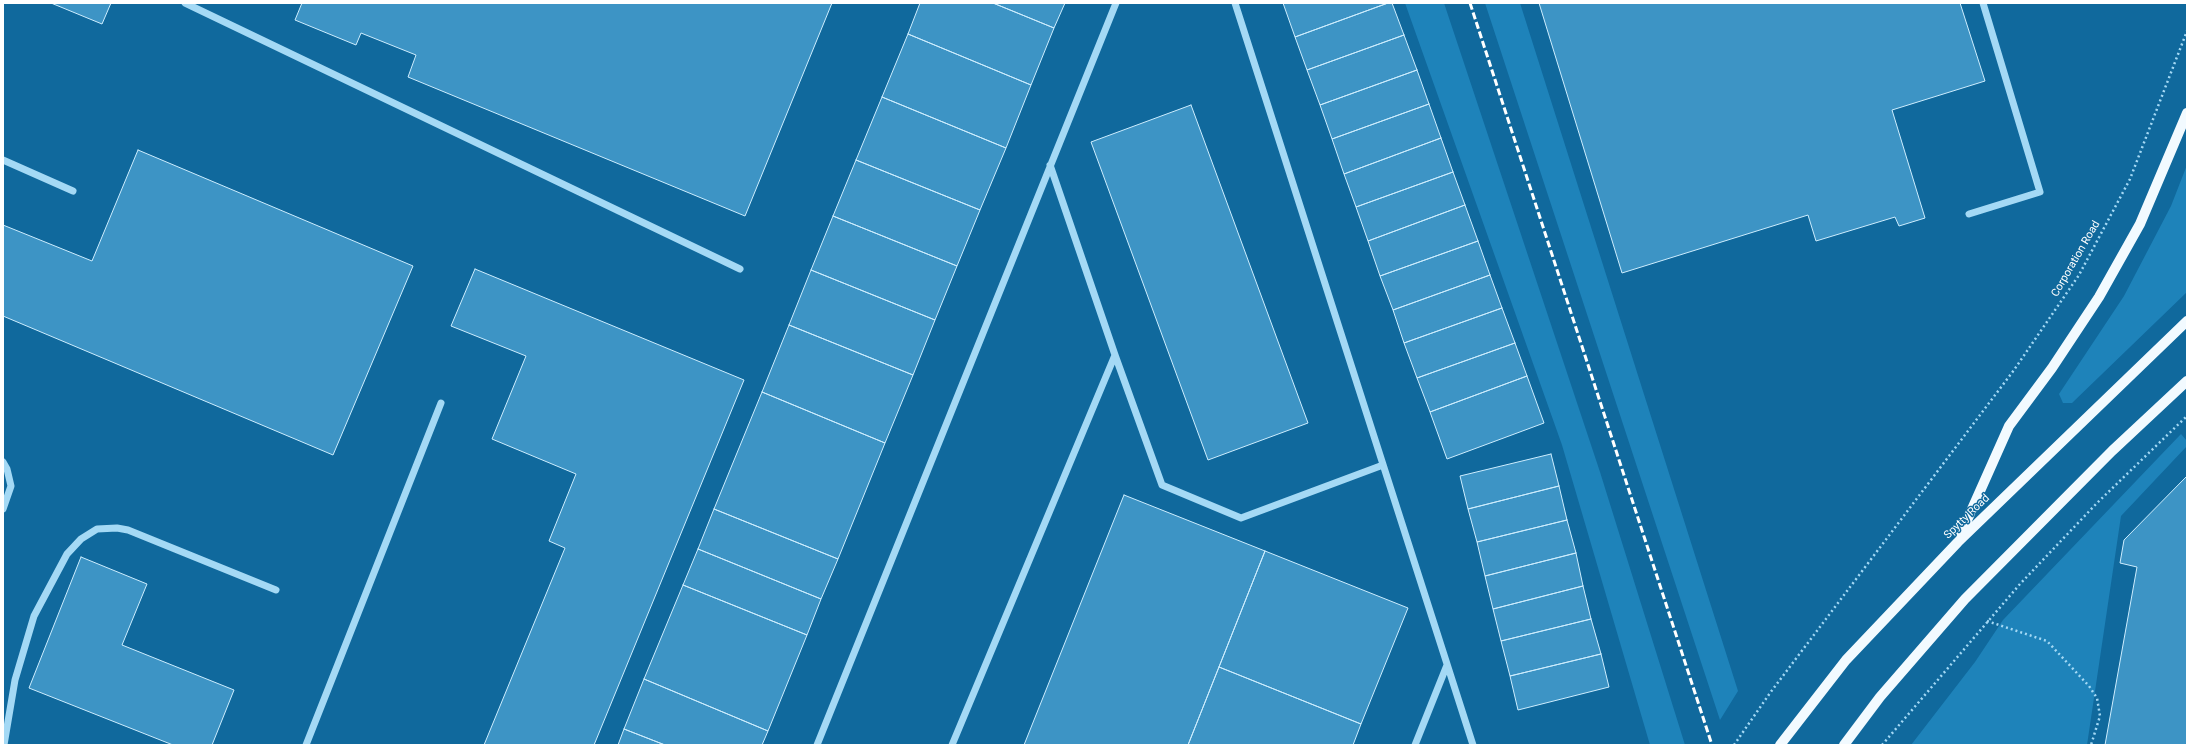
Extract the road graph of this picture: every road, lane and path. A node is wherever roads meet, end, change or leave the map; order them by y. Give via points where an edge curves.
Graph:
1 (184, 3) edge
2 (1116, 3) edge
3 (1235, 3) edge
4 (1982, 3) edge
5 (2187, 31) edge
6 (2187, 113) edge
7 (3, 160) edge
8 (1050, 165) junction
9 (73, 191) dead end
10 (1969, 214) dead end
11 (740, 269) dead end
12 (2187, 321) edge
13 (1114, 355) junction
14 (2187, 382) edge
15 (441, 403) dead end
16 (2187, 416) edge
17 (3, 462) edge
18 (1383, 465) junction
19 (3, 509) edge
20 (1958, 542) junction
21 (276, 590) dead end
22 (1987, 622) junction
23 (1447, 665) junction
24 (4, 745) edge
25 (306, 745) edge
26 (817, 745) edge
27 (952, 745) edge
28 (1415, 745) edge
29 (1473, 745) edge
30 (1734, 745) edge
31 (1780, 745) edge
32 (1844, 745) edge
33 (1882, 745) edge
34 (2091, 745) edge

1 - 11 lane
2 - 8 lane
3 - 18 lane
4 - 10 lane via 2040,192
5 - 30 path, Corporation Road via 2130,179 2079,275 2014,370 1770,693
6 - 20 main road via 2140,224 2099,297 2052,368 2009,426
7 - 9 lane
8 - 13 lane
8 - 26 lane
12 - 20 main road, Spytty Road
13 - 18 lane via 1162,485 1241,518
13 - 27 lane
14 - 32 main road via 2112,451 1965,599 1880,697
15 - 25 lane
16 - 22 path via 2097,503
17 - 19 lane via 12,486
18 - 23 lane
20 - 31 main road, Spytty Road via 1846,660
21 - 24 lane via 128,530 97,529 81,539 67,554 34,616 15,680
22 - 33 path
22 - 34 path via 2047,641 2089,686 2097,698 2100,716
23 - 28 lane
23 - 29 lane

